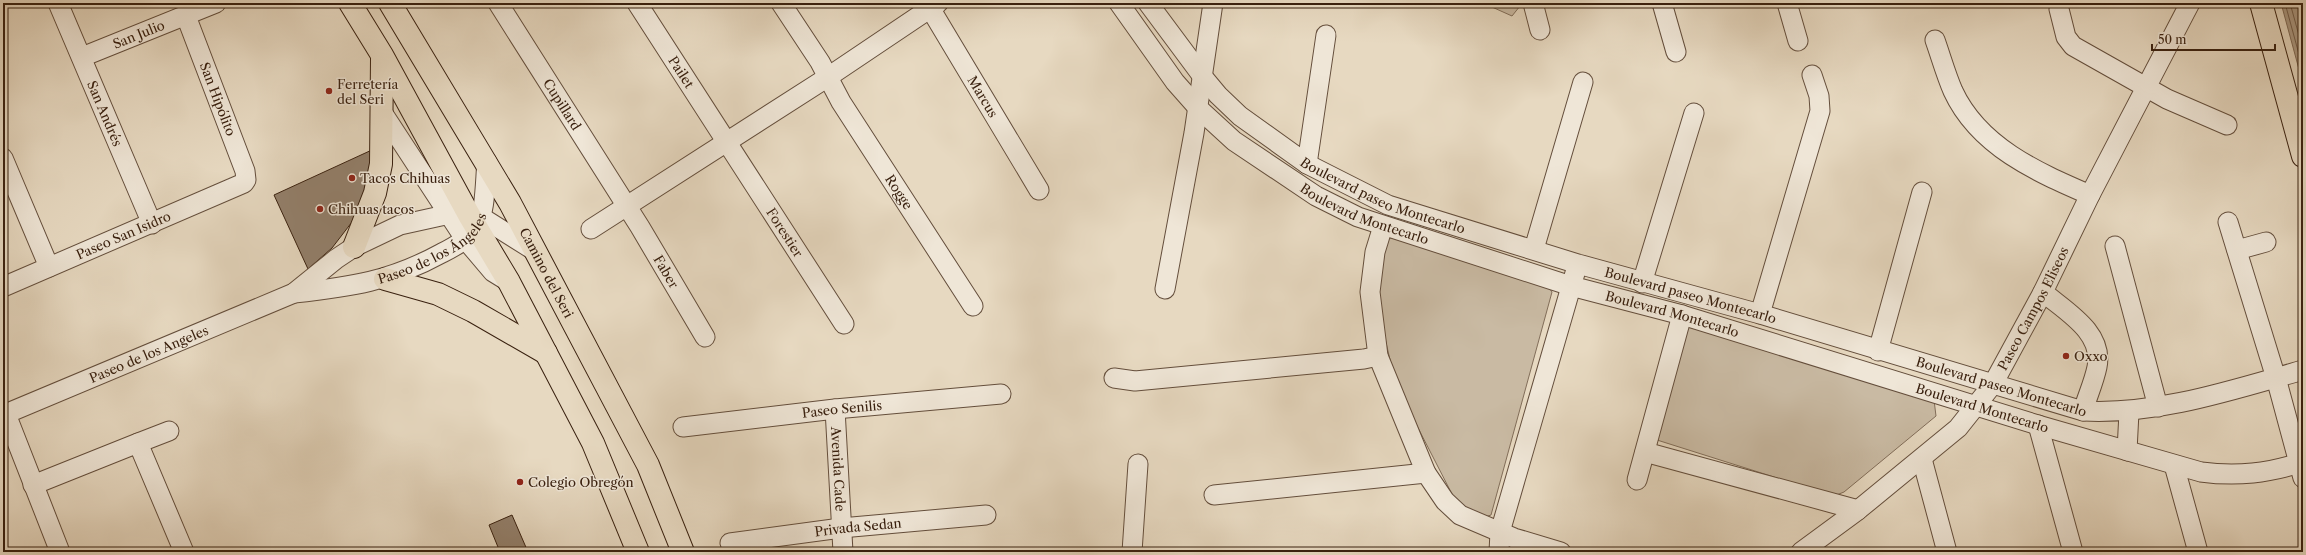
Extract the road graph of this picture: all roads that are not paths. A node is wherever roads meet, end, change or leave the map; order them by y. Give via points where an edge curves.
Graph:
1 (58, 3) edge
2 (216, 3) edge
3 (350, 3) edge
4 (390, 3) edge
5 (498, 3) edge
6 (637, 3) edge
7 (781, 3) edge
8 (1119, 3) edge
9 (1148, 3) edge
10 (1213, 3) edge
11 (1533, 3) edge
12 (1662, 3) edge
13 (1787, 3) edge
14 (2190, 3) edge
15 (2261, 3) edge
16 (932, 5) edge
17 (2059, 9) dead end
18 (186, 16) junction
19 (1540, 30) dead end
20 (1326, 35) dead end
21 (1935, 40) dead end
22 (1798, 41) dead end
23 (1676, 52) dead end
24 (382, 55) junction
25 (82, 57) junction
26 (1812, 75) dead end
27 (828, 77) junction
28 (1203, 77) junction
29 (1583, 82) dead end
30 (2137, 82) junction
31 (1198, 108) junction
32 (382, 112) junction
33 (1694, 112) dead end
34 (2227, 125) dead end
35 (726, 141) junction
36 (2303, 156) edge
37 (3, 158) edge
38 (487, 162) junction
39 (1307, 164) junction
40 (244, 183) joint
41 (1039, 190) dead end
42 (2082, 191) junction
43 (1922, 192) dead end
44 (627, 205) junction
45 (468, 222) junction
46 (2228, 222) dead end
47 (152, 224) junction
48 (1383, 226) junction
49 (591, 229) dead end
50 (2266, 242) dead end
51 (2115, 246) dead end
52 (354, 247) junction
53 (1534, 249) junction
54 (2237, 250) junction
55 (535, 251) junction
56 (336, 259) junction
57 (1578, 264) junction
58 (48, 267) junction
59 (385, 279) junction
60 (1642, 283) junction
61 (1572, 286) junction
62 (3, 287) edge
63 (347, 288) junction
64 (1165, 289) dead end
65 (2043, 292) junction
66 (294, 293) junction
67 (973, 306) dead end
68 (1760, 314) junction
69 (1682, 315) junction
70 (844, 324) dead end
71 (706, 337) dead end
72 (1878, 351) junction
73 (546, 353) junction
74 (1378, 356) junction
75 (2303, 370) edge
76 (1114, 378) dead end
77 (2276, 378) junction
78 (1993, 384) junction
79 (1001, 394) dead end
80 (1977, 406) junction
81 (2158, 408) junction
82 (835, 409) junction
83 (2083, 411) junction
84 (2129, 412) junction
85 (4, 414) edge
86 (2038, 425) junction
87 (683, 427) dead end
88 (169, 431) dead end
89 (138, 443) junction
90 (2127, 451) junction
91 (1645, 452) junction
92 (1922, 460) junction
93 (1138, 464) dead end
94 (2174, 465) junction
95 (2302, 468) edge
96 (1426, 473) junction
97 (1637, 480) dead end
98 (33, 485) junction
99 (1214, 495) dead end
100 (1858, 510) junction
101 (986, 515) dead end
102 (841, 528) junction
103 (1500, 532) junction
104 (730, 543) dead end
105 (1822, 545) edge
106 (60, 552) edge
107 (184, 552) edge
108 (638, 552) edge
109 (683, 552) edge
110 (843, 552) edge
111 (1132, 552) edge
112 (1498, 552) edge
113 (1561, 552) edge
114 (1801, 552) edge
115 (1947, 552) edge
116 (2073, 552) edge
117 (2198, 552) edge

1 - 25 street, San Andrés
2 - 18 street, San Julio
3 - 24 main road
4 - 38 main road, Camino del Seri
5 - 44 street, Cupillard
6 - 35 street, Pailet
7 - 27 street, Rogge
8 - 31 street, Boulevard Montecarlo via 1175,82
9 - 28 street, Boulevard paseo Montecarlo
10 - 28 street
11 - 19 street
12 - 23 street
13 - 22 street
14 - 30 street, Paseo Campos Eliseos
15 - 36 main road
16 - 27 street
16 - 41 street, Marcus
17 - 30 street via 2066,36 2073,46
18 - 25 street, San Julio
18 - 40 street, San Hipólito via 247,176
20 - 39 street
21 - 42 street via 1953,91 1982,134 2002,150
24 - 32 main road
24 - 45 main road
25 - 47 street, San Andrés
26 - 68 street via 1819,96 1820,110
27 - 35 street
27 - 67 street, Rogge via 841,102
28 - 31 street
28 - 39 street, Boulevard paseo Montecarlo via 1240,116
29 - 53 street
30 - 34 street via 2167,99
30 - 42 street, Paseo Campos Eliseos
31 - 48 street, Boulevard Montecarlo via 1234,141 1316,196 1358,218
31 - 64 street
32 - 45 street
32 - 52 main road via 381,164 376,194
33 - 60 street
35 - 44 street
35 - 70 street, Forestier
37 - 58 street
38 - 45 street
38 - 55 main road, Camino del Seri
39 - 53 street, Boulevard paseo Montecarlo via 1388,204
40 - 47 street, Paseo San Isidro
42 - 65 street, Paseo Campos Eliseos
43 - 72 street
44 - 49 street
44 - 71 street, Faber
45 - 52 street, Paseo de los Ángeles via 400,225
45 - 55 street
45 - 59 street, Paseo de los Ángeles via 432,259
45 - 73 main road via 509,282
46 - 54 street
47 - 58 street, Paseo San Isidro
48 - 61 street, Boulevard Montecarlo
48 - 74 street via 1375,252 1370,292
50 - 54 street
51 - 81 street
52 - 56 street, Paseo de los Ángeles
53 - 57 street, Boulevard paseo Montecarlo
54 - 77 street
55 - 109 main road, Camino del Seri via 648,465
56 - 63 street
56 - 66 street, Paseo de los Ángeles
57 - 60 street, Boulevard paseo Montecarlo
57 - 61 street
58 - 62 street, Paseo San Isidro
59 - 63 street, Paseo de los Ángeles
59 - 73 main road via 445,298
60 - 68 street, Boulevard paseo Montecarlo
61 - 69 street, Boulevard Montecarlo
61 - 103 street
63 - 66 street, Paseo de los Ángeles
65 - 78 street, Paseo Campos Eliseos
65 - 83 street via 2087,329 2097,349 2097,367
66 - 85 street, Paseo de los Angeles
68 - 72 street, Boulevard paseo Montecarlo
69 - 80 street, Boulevard Montecarlo
69 - 91 street
72 - 78 street, Boulevard paseo Montecarlo
73 - 108 main road via 593,443
74 - 76 street via 1364,360 1135,381
74 - 96 street
75 - 77 street, Boulevard paseo Montecarlo
77 - 81 street, Boulevard paseo Montecarlo
77 - 95 street
78 - 80 street, Paseo Campos Eliseos
78 - 83 street, Boulevard paseo Montecarlo
79 - 82 street, Paseo Senilis
80 - 86 street, Boulevard Montecarlo
80 - 92 street, Paseo Campos Eliseos via 1958,428
81 - 84 street, Boulevard paseo Montecarlo
82 - 87 street, Paseo Senilis
82 - 102 street, Avenida Cade
83 - 84 street, Boulevard paseo Montecarlo
84 - 90 street
85 - 98 street
86 - 90 street, Boulevard Montecarlo
86 - 116 street
88 - 89 street
89 - 98 street
89 - 107 street
90 - 94 street, Boulevard Montecarlo
91 - 97 street
91 - 100 street
92 - 100 street, Paseo Campos Eliseos
92 - 115 street
93 - 111 street
94 - 95 street, Boulevard Montecarlo via 2229,476
94 - 117 street
96 - 99 street
96 - 103 street via 1445,501 1460,515
98 - 106 street
100 - 105 street, Paseo Campos Eliseos
101 - 102 street, Privada Sedan
102 - 104 street, Privada Sedan
102 - 110 street, Avenida Cade
103 - 112 street
103 - 113 street
105 - 114 street, Paseo Campos Eliseos

